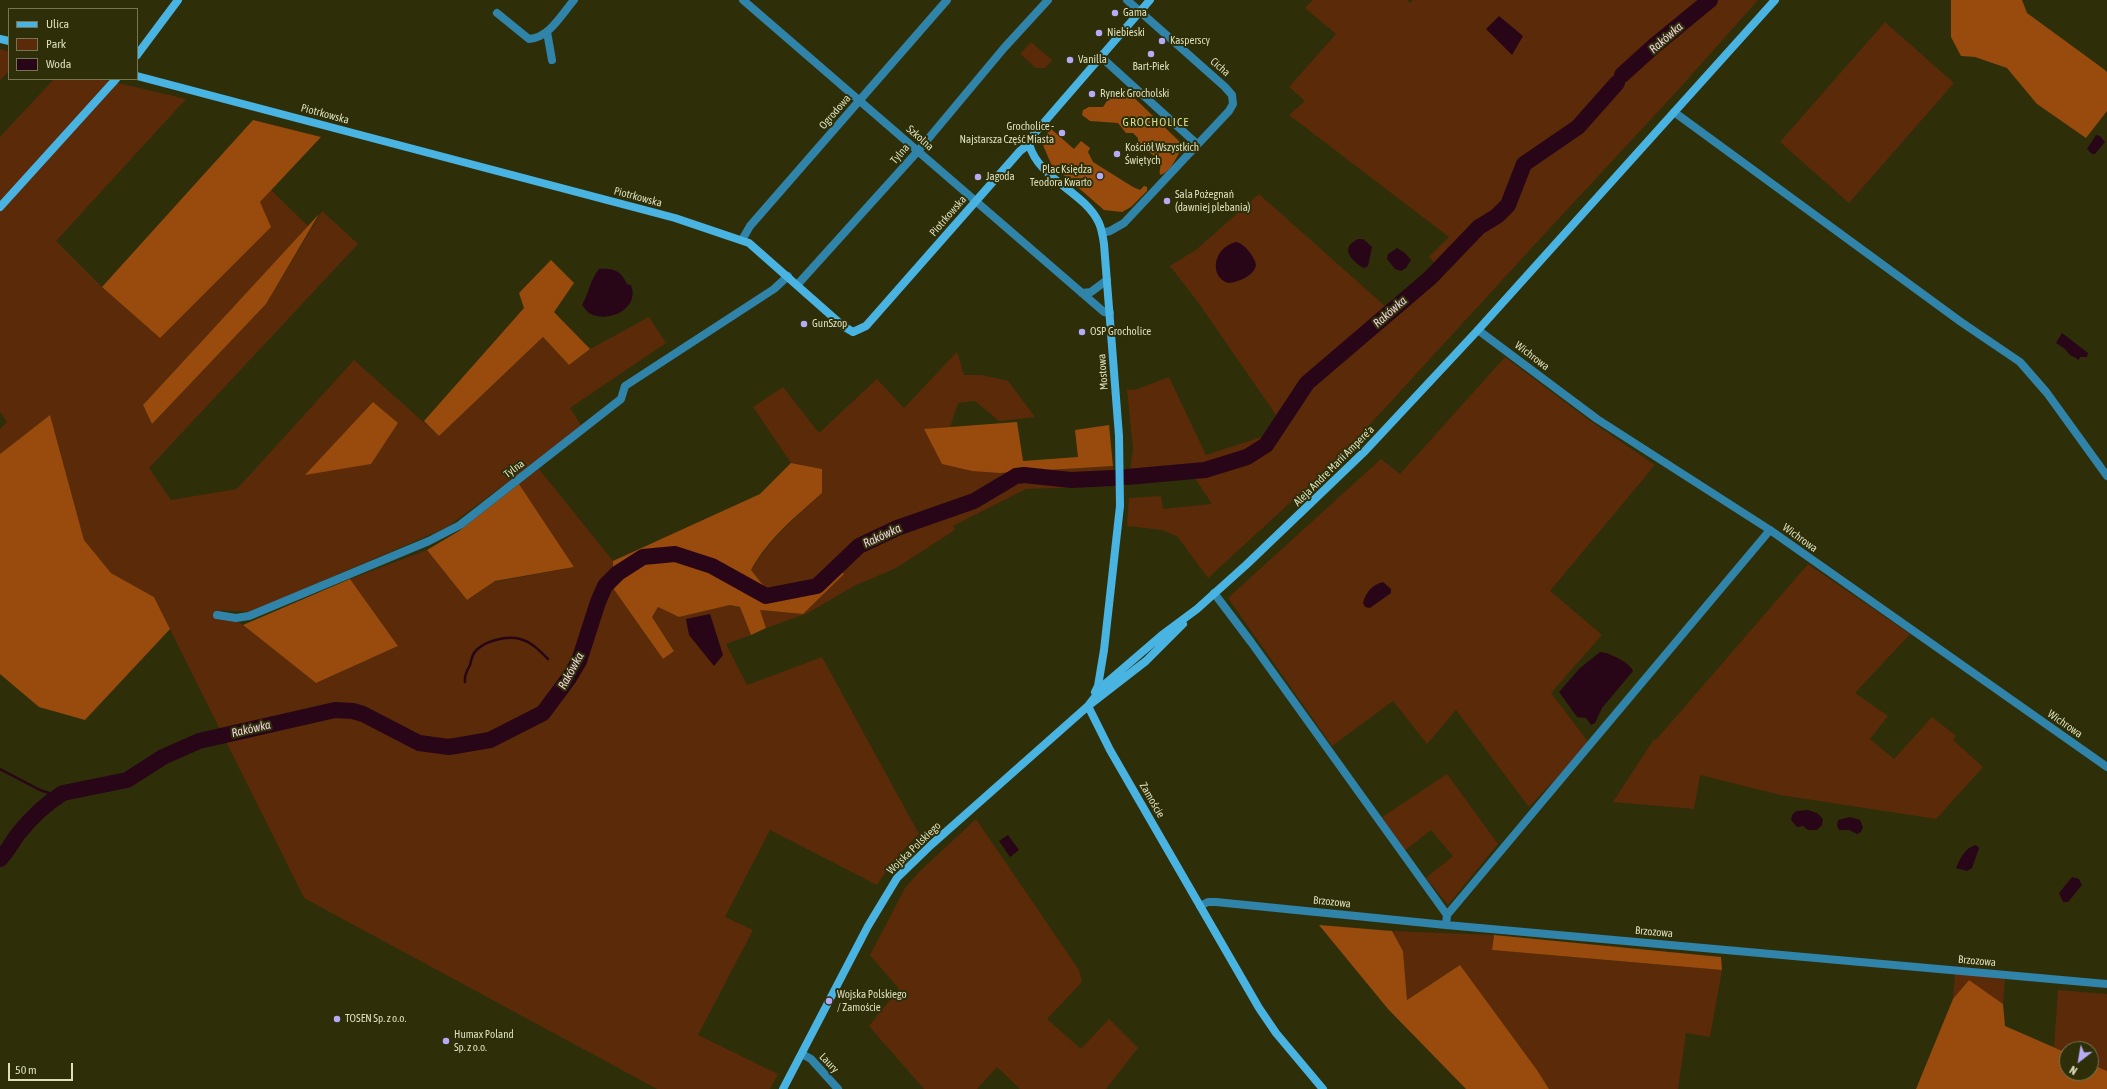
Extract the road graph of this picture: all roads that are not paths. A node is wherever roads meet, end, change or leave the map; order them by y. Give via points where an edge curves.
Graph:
1 (178, 0) edge
2 (574, 0) edge
3 (743, 0) edge
4 (947, 0) edge
5 (1048, 0) edge
6 (1127, 0) edge
7 (1150, 0) edge
8 (1775, 0) edge
9 (1140, 11) junction
10 (497, 13) dead end
11 (547, 32) junction
12 (138, 54) edge
13 (1101, 56) junction
14 (552, 60) dead end
15 (138, 76) edge
16 (115, 80) edge
17 (859, 101) junction
18 (1674, 112) junction
19 (1029, 144) junction
20 (1197, 144) junction
21 (918, 151) junction
22 (976, 201) junction
23 (0, 207) edge
24 (1102, 233) junction
25 (742, 240) junction
26 (788, 276) junction
27 (1107, 280) junction
28 (798, 284) junction
29 (1082, 293) junction
30 (1110, 313) junction
31 (1478, 330) junction
32 (2107, 476) edge
33 (1770, 530) junction
34 (1214, 593) junction
35 (1196, 609) junction
36 (218, 615) dead end
37 (1102, 660) junction
38 (1120, 670) junction
39 (1088, 706) junction
40 (2107, 767) edge
41 (1200, 906) junction
42 (1447, 915) junction
43 (1446, 925) junction
44 (2107, 984) edge
45 (802, 1054) junction
46 (783, 1089) edge
47 (838, 1089) edge
48 (1323, 1089) edge

1 - 12 street
2 - 11 street
3 - 17 street, Szkolna
4 - 17 street, Ogrodowa
5 - 21 street, Tylna via 1004,48
6 - 9 street, Cicha
7 - 9 street
8 - 18 street, Aleja Andre Marii Ampere'a
9 - 13 street
9 - 20 street, Cicha via 1232,95 1233,104 1229,111
10 - 11 street via 529,39 538,38
11 - 14 street
13 - 19 street via 1034,134
13 - 20 street
15 - 25 street, Piotrkowska via 675,218
16 - 23 street
17 - 21 street, Szkolna
17 - 25 street, Ogrodowa via 750,226
18 - 31 street, Aleja Andre Marii Ampere'a
18 - 32 street via 1954,317 2020,362 2043,388
19 - 22 street, Piotrkowska via 1020,150
19 - 24 street via 1042,167 1091,211 1100,224
20 - 24 street via 1124,223
21 - 22 street, Szkolna
21 - 28 street, Tylna
22 - 28 street, Piotrkowska via 860,330 848,330
22 - 29 street, Szkolna
24 - 27 street, Mostowa
25 - 26 street, Piotrkowska
26 - 28 street, Piotrkowska
26 - 36 street, Tylna via 774,289 625,386 621,399 460,525 430,541 249,616 236,618
27 - 29 street via 1091,292
27 - 30 street, Mostowa
29 - 30 street, Szkolna via 1104,312
30 - 37 street, Mostowa via 1120,486 1119,523
31 - 33 street, Wichrowa via 1597,419
31 - 34 street, Aleja Andre Marii Ampere'a via 1365,451
33 - 40 street, Wichrowa
33 - 42 street
34 - 35 street, Aleja Andre Marii Ampere'a
34 - 42 street
35 - 38 street, Aleja Andre Marii Ampere'a
35 - 39 street, Aleja Andre Marii Ampere'a via 1146,662
37 - 38 street via 1108,668
37 - 39 street via 1098,686
38 - 39 street, Aleja Andre Marii Ampere'a
39 - 41 street, Zamoście via 1110,750
39 - 45 street, Wojska Polskiego via 897,878 868,926
41 - 43 street, Brzozowa via 1216,902
41 - 48 street, Zamoście via 1263,1014
42 - 43 street
43 - 44 street, Brzozowa
45 - 46 street, Wojska Polskiego
45 - 47 street, Laury via 811,1059

